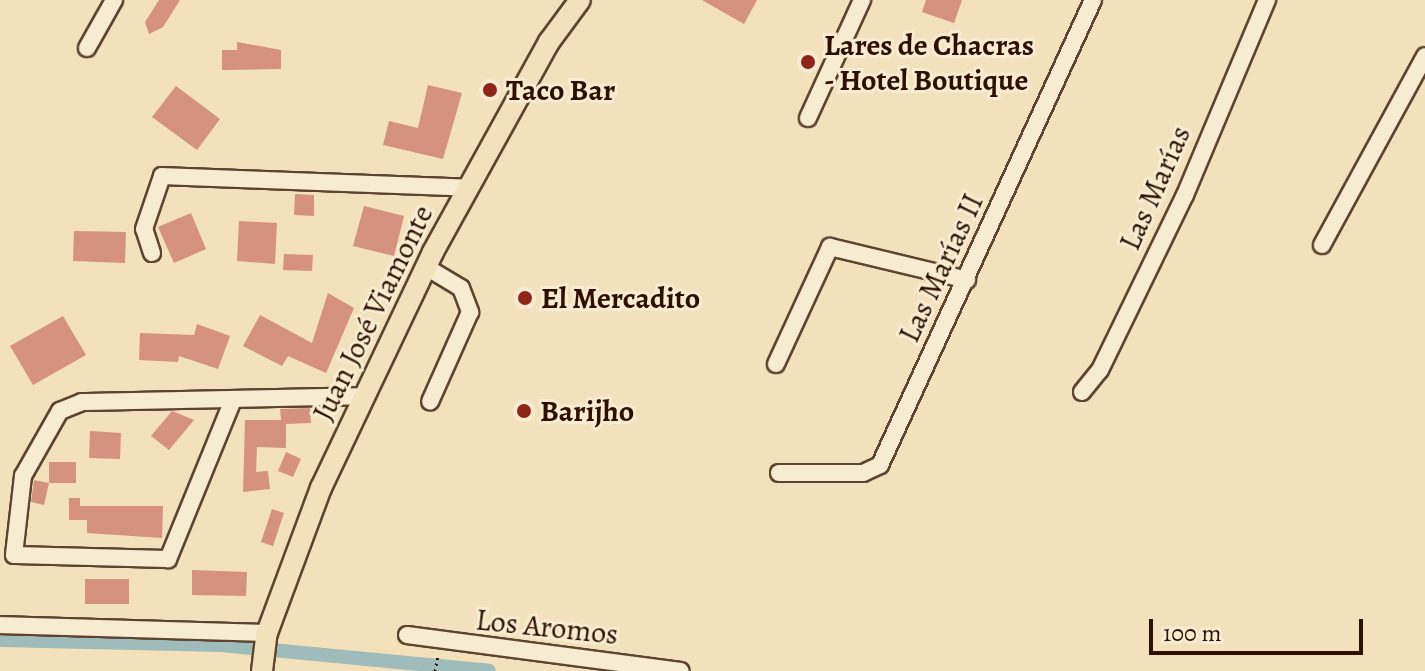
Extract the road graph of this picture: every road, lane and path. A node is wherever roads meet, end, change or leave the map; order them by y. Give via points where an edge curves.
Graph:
1 (114, 0) edge
2 (580, 0) edge
3 (862, 0) edge
4 (1093, 0) edge
5 (1267, 0) edge
6 (87, 48) dead end
7 (1425, 56) edge
8 (808, 118) dead end
9 (468, 188) junction
10 (1322, 245) dead end
11 (152, 253) dead end
12 (426, 267) junction
13 (967, 280) junction
14 (776, 364) dead end
15 (1082, 392) dead end
16 (364, 396) junction
17 (233, 400) junction
18 (430, 402) dead end
19 (779, 473) dead end
20 (0, 625) edge
21 (267, 633) junction
22 (407, 635) dead end
23 (440, 643) junction
24 (598, 666) edge
25 (262, 671) edge
26 (435, 671) edge
27 (681, 671) edge

1 - 6 street
2 - 9 main road, Juan José Viamonte
3 - 8 street
4 - 13 street, Las Marías II
5 - 15 street, Las Marías via 1185,195 1100,370
7 - 10 street
9 - 11 street via 162,176 144,229
9 - 12 main road, Juan José Viamonte
12 - 16 main road, Juan José Viamonte
12 - 18 street via 461,288 470,312
13 - 14 street via 830,247
13 - 19 street, Las Marías II via 880,465 863,473
16 - 17 street
16 - 21 main road, Juan José Viamonte via 301,531
17 - 17 street via 168,559 14,555 23,476 60,411 82,402
20 - 21 street
21 - 25 main road, Juan José Viamonte
22 - 23 street, Los Aromos
23 - 24 street, Los Aromos
23 - 26 path
24 - 27 street, Los Aromos

